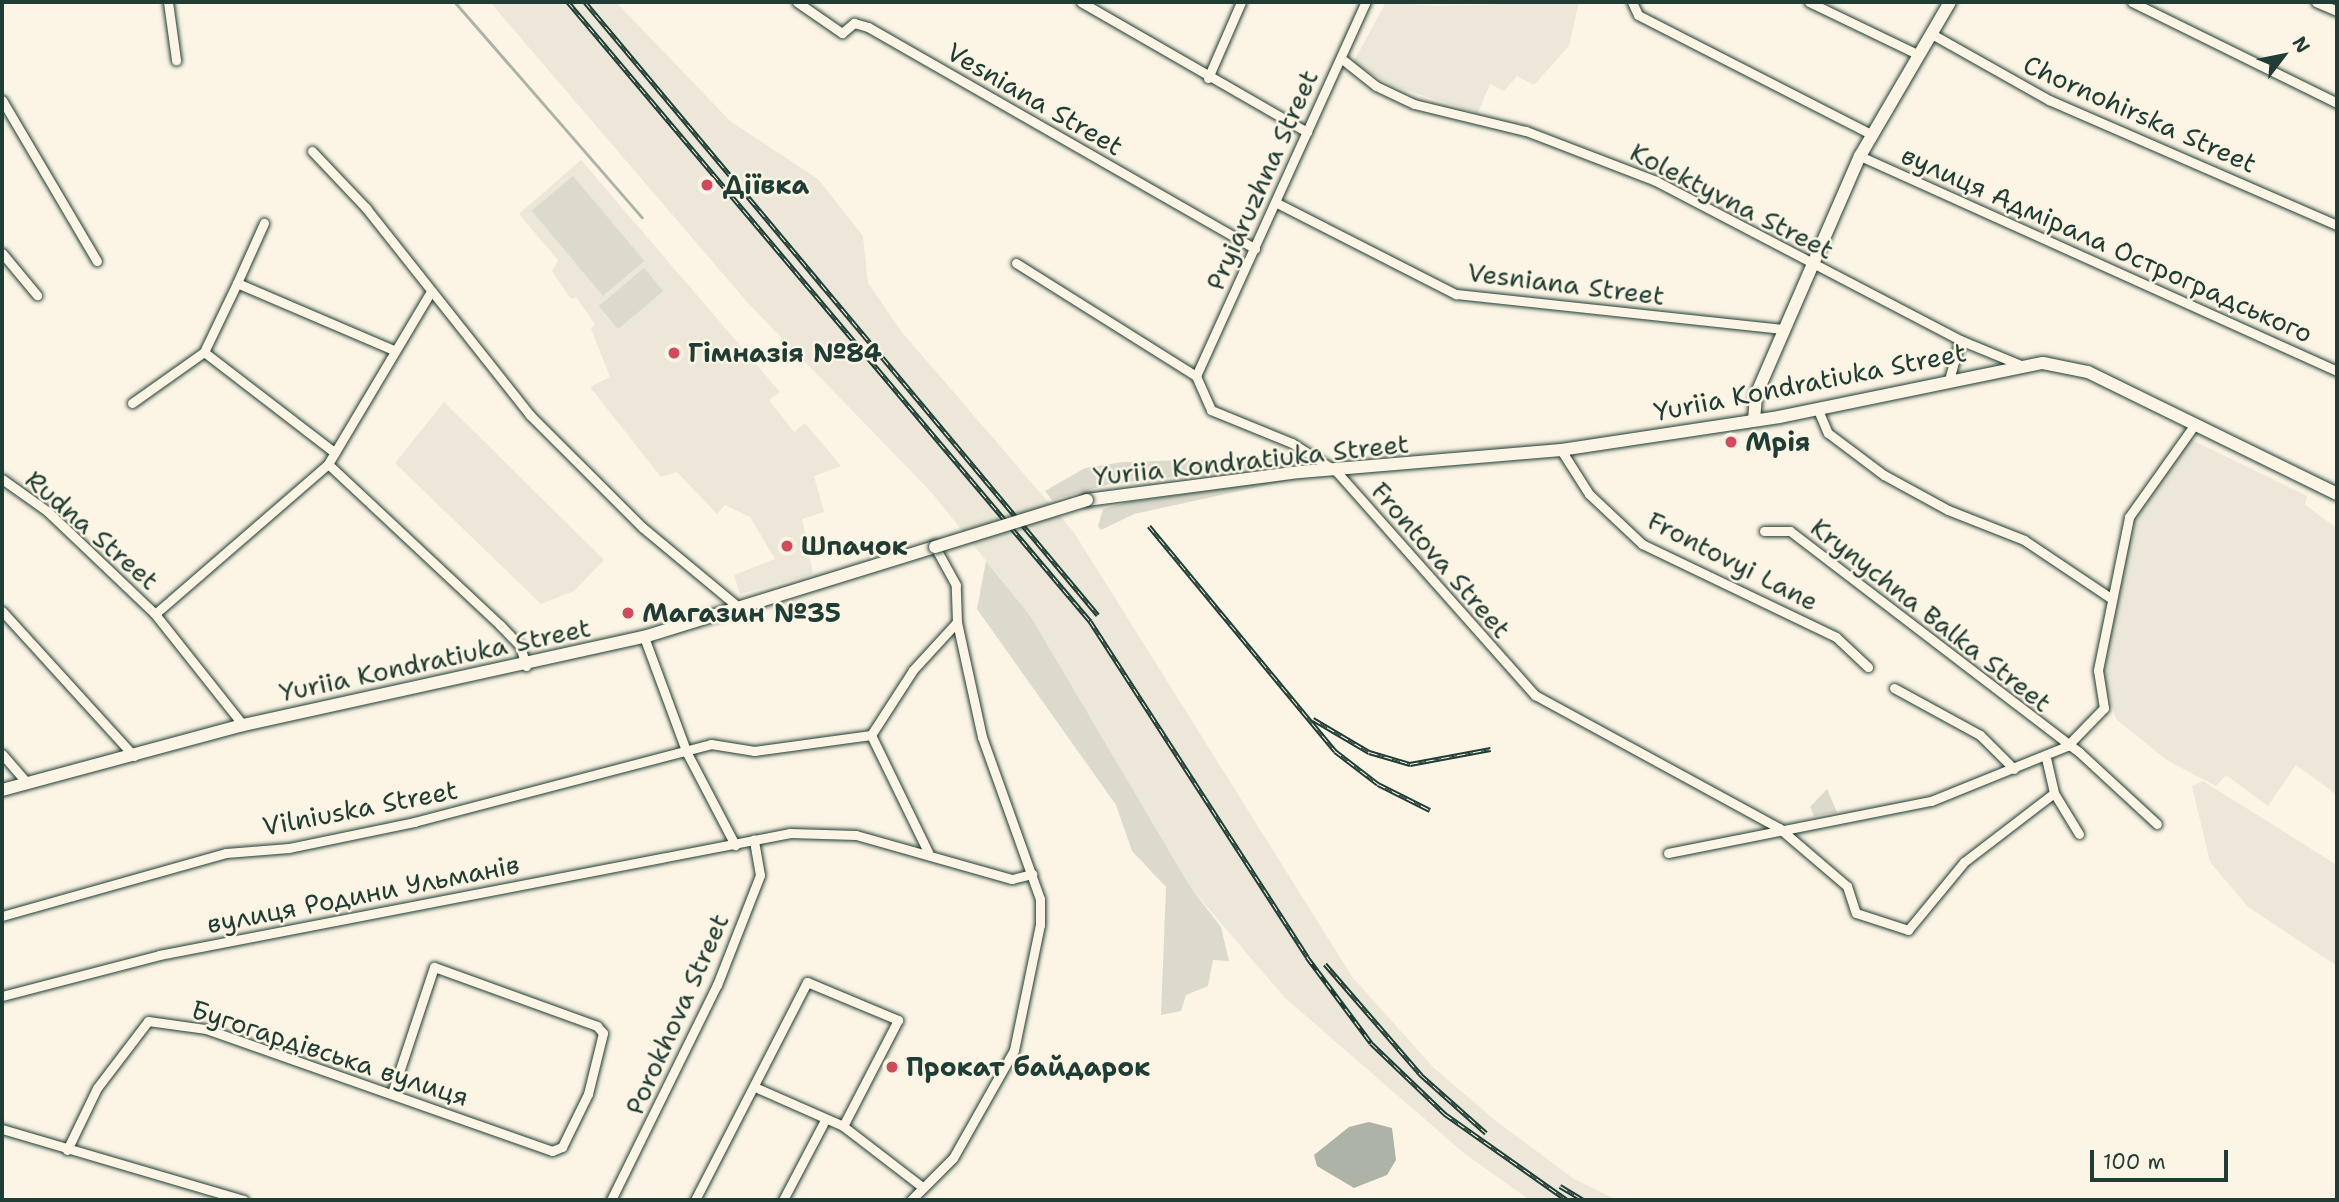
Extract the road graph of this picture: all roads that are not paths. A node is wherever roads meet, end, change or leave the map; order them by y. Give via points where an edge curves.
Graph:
1 (168, 2) edge
2 (797, 2) edge
3 (1080, 2) edge
4 (1241, 2) edge
5 (1366, 2) edge
6 (1632, 2) edge
7 (1809, 2) edge
8 (1950, 2) edge
9 (2132, 2) edge
10 (2316, 2) edge
11 (2337, 11) edge
12 (1930, 33) junction
13 (1917, 54) junction
14 (1342, 59) junction
15 (176, 60) dead end
16 (1208, 78) junction
17 (2, 100) edge
18 (2337, 103) edge
19 (1307, 132) junction
20 (1871, 134) junction
21 (312, 151) dead end
22 (1860, 156) junction
23 (1279, 204) junction
24 (264, 223) dead end
25 (2337, 225) edge
26 (1255, 249) junction
27 (2, 253) edge
28 (97, 261) dead end
29 (1016, 263) dead end
30 (1813, 264) junction
31 (236, 283) junction
32 (430, 293) junction
33 (37, 295) dead end
34 (1785, 329) junction
35 (1960, 340) junction
36 (393, 350) junction
37 (204, 352) junction
38 (2021, 365) junction
39 (2337, 371) edge
40 (1196, 376) junction
41 (1949, 380) junction
42 (132, 403) dead end
43 (1818, 410) junction
44 (1754, 420) junction
45 (2193, 427) junction
46 (1561, 450) junction
47 (335, 453) junction
48 (328, 464) junction
49 (1336, 471) junction
50 (2, 479) edge
51 (2337, 494) edge
52 (1764, 531) dead end
53 (936, 547) junction
54 (2112, 599) junction
55 (737, 606) junction
56 (2, 611) edge
57 (155, 614) junction
58 (957, 622) junction
59 (644, 637) junction
60 (526, 666) junction
61 (1868, 667) dead end
62 (1894, 688) dead end
63 (243, 725) junction
64 (871, 735) junction
65 (2067, 746) junction
66 (688, 753) junction
67 (2, 754) edge
68 (134, 756) junction
69 (2046, 758) junction
70 (2014, 769) junction
71 (27, 783) junction
72 (2, 790) edge
73 (2054, 793) junction
74 (2157, 824) dead end
75 (1779, 828) junction
76 (2079, 834) dead end
77 (754, 839) junction
78 (736, 845) junction
79 (928, 852) junction
80 (1668, 853) dead end
81 (1032, 874) junction
82 (2, 916) edge
83 (2, 996) edge
84 (757, 1088) junction
85 (392, 1093) junction
86 (824, 1122) junction
87 (843, 1126) junction
88 (2, 1129) edge
89 (67, 1150) junction
90 (921, 1186) junction
91 (244, 1200) edge
92 (611, 1200) edge
93 (695, 1200) edge
94 (783, 1200) edge
95 (911, 1200) edge

1 - 15 street
2 - 26 street, Vesniana Street via 842,33 854,23 868,27
3 - 16 street
4 - 16 street
5 - 14 street, Pryiaruzhna Street
6 - 20 street via 1639,15
7 - 13 street
8 - 12 street
9 - 18 street
10 - 11 street
12 - 13 street
12 - 25 street, Chornohirska Street via 2049,100
13 - 20 street
14 - 19 street, Pryiaruzhna Street
14 - 30 street, Kolektyvna Street via 1376,86 1414,104 1526,131 1656,181
16 - 19 street
17 - 28 street
19 - 23 street, Pryiaruzhna Street
20 - 22 street
21 - 32 street via 366,208
22 - 30 street
22 - 39 street, вулиця Адмірала Остроградського
23 - 26 street, Pryiaruzhna Street
23 - 34 street, Vesniana Street via 1456,294
24 - 31 street
26 - 40 street, Pryiaruzhna Street
27 - 33 street
29 - 40 street
30 - 34 street
30 - 35 street, Kolektyvna Street
31 - 36 street
31 - 37 street
32 - 36 street, Rudna Street
32 - 55 street via 496,376 600,486
34 - 44 street via 1756,395
35 - 38 street, Kolektyvna Street
35 - 41 street
36 - 47 street, Rudna Street
37 - 42 street
37 - 47 street
38 - 41 street, Yuriia Kondratiuka Street
38 - 45 street, Yuriia Kondratiuka Street via 2088,372
40 - 49 street, Frontova Street via 1211,410 1293,443
41 - 43 street, Yuriia Kondratiuka Street
43 - 44 street, Yuriia Kondratiuka Street
43 - 54 street via 1828,433 1884,475 1948,510 2024,540
44 - 46 street, Yuriia Kondratiuka Street
45 - 51 street, Yuriia Kondratiuka Street
45 - 54 street via 2129,517
46 - 49 street, Yuriia Kondratiuka Street
46 - 61 street, Frontovyi Lane via 1589,494 1642,544 1836,637
47 - 48 street, Rudna Street
48 - 57 street, Rudna Street
48 - 60 street via 500,625 520,646
49 - 53 street, Yuriia Kondratiuka Street, bridge via 1087,500
49 - 75 street, Frontova Street via 1535,695
50 - 57 street, Rudna Street via 47,511
52 - 65 street, Krynychna Balka Street via 1790,531
53 - 55 street, Yuriia Kondratiuka Street
53 - 58 street via 956,585
54 - 65 street, Krynychna Balka Street via 2098,670 2104,708
55 - 59 street, Yuriia Kondratiuka Street
56 - 68 street
57 - 63 street, Rudna Street
58 - 64 street via 913,670
58 - 81 street via 982,737
59 - 60 street, Yuriia Kondratiuka Street
59 - 66 street
60 - 63 street, Yuriia Kondratiuka Street
62 - 70 street via 1980,736
63 - 68 street, Yuriia Kondratiuka Street
64 - 66 street, Vilniuska Street via 754,751 711,744
64 - 79 street
65 - 69 street, Krynychna Balka Street
65 - 74 street, Krynychna Balka Street
66 - 78 street
66 - 82 street, Vilniuska Street via 414,822 289,848 226,853
67 - 71 street
68 - 71 street, Yuriia Kondratiuka Street
69 - 70 street, Krynychna Balka Street
69 - 73 street
70 - 75 street, Krynychna Balka Street via 1931,801
71 - 72 street, Yuriia Kondratiuka Street
73 - 75 street, Frontova Street via 1964,862 1908,930 1856,913 1847,886
73 - 76 street
75 - 80 street
77 - 78 street, вулиця Родини Ульманів
77 - 79 street, вулиця Родини Ульманів via 790,832 856,835
77 - 92 street, Porokhova Street via 760,875 722,974
78 - 83 street, вулиця Родини Ульманів via 159,956
79 - 81 street, вулиця Родини Ульманів via 1012,879
81 - 90 street via 1040,925 1014,1050 953,1158
84 - 86 street
84 - 87 street via 800,987 818,982 898,1020
84 - 93 street
85 - 85 street, Бугогардівська вулиця via 552,1151 562,1147 588,1094 603,1033 597,1026 434,967
85 - 89 street, Бугогардівська вулиця via 206,1029 148,1021 97,1088
86 - 87 street
86 - 94 street
87 - 90 street
88 - 89 street
89 - 91 street
90 - 95 street

